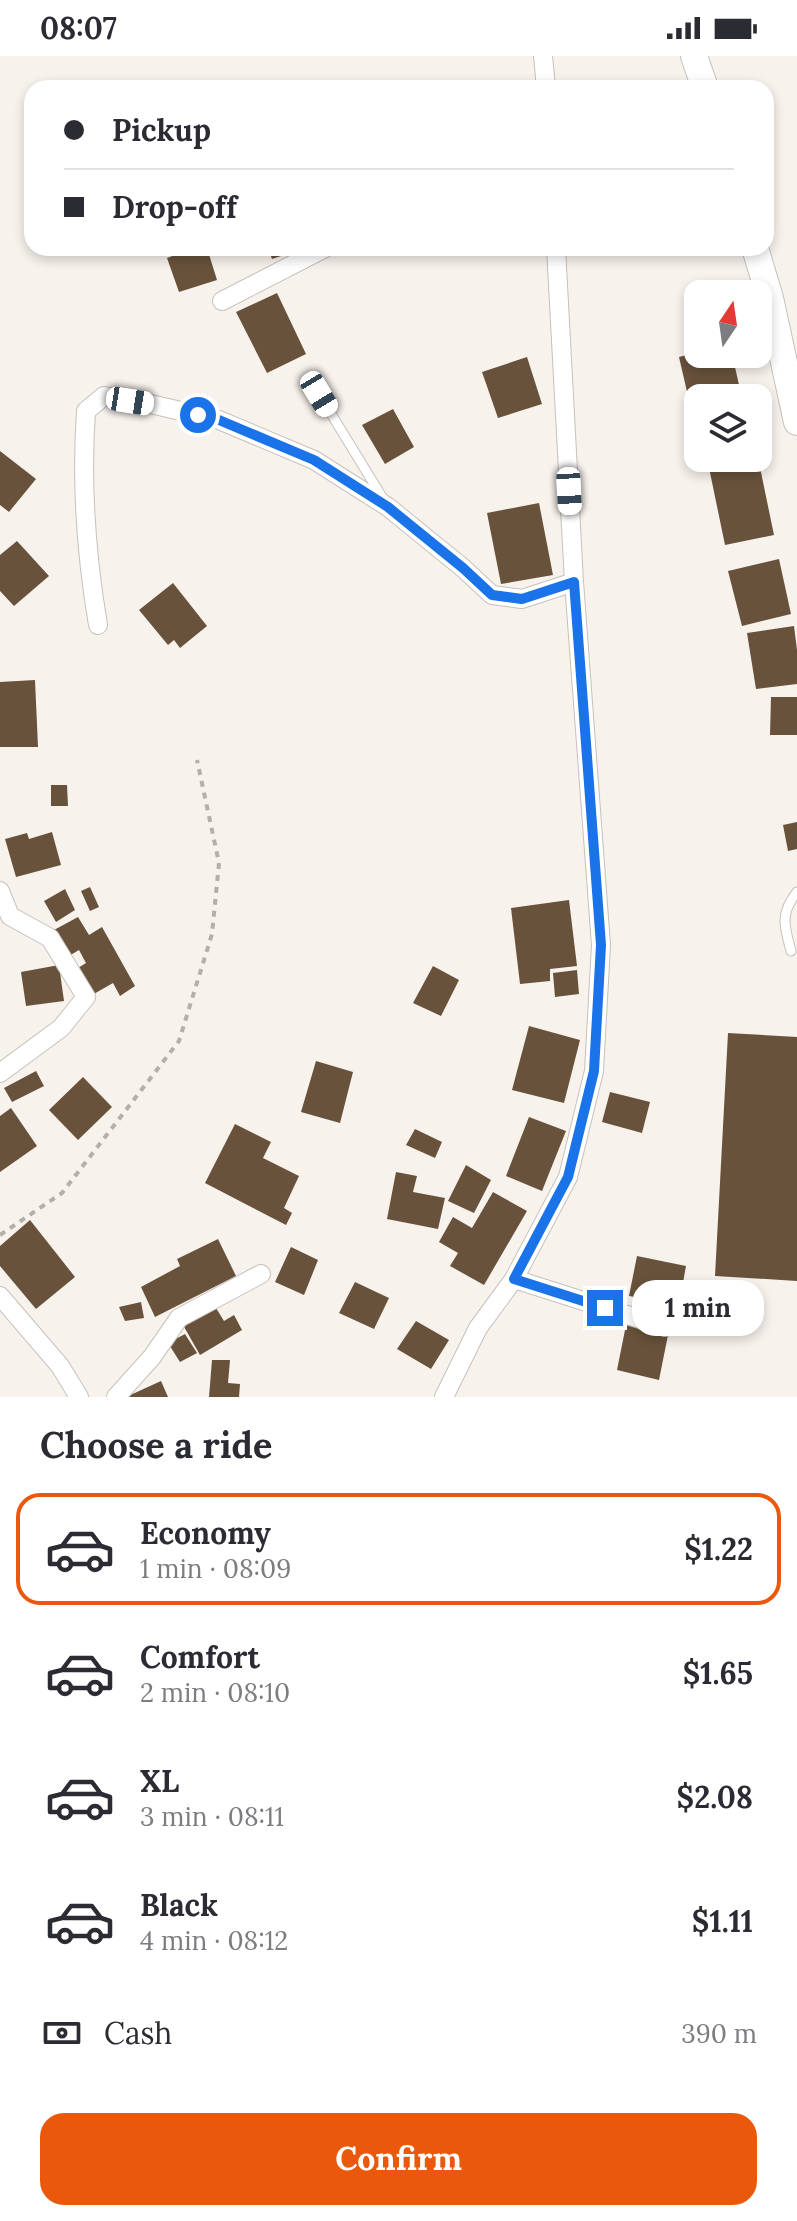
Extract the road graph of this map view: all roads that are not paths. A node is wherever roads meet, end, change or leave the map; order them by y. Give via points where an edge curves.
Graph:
1 (543, 56) edge
2 (694, 56) edge
3 (545, 80) edge
4 (702, 80) edge
5 (309, 256) edge
6 (556, 256) edge
7 (757, 256) edge
8 (222, 301) dead end
9 (319, 394) dead end
10 (797, 422) edge
11 (388, 507) junction
12 (574, 582) junction
13 (98, 625) dead end
14 (0, 891) edge
15 (797, 892) edge
16 (791, 951) dead end
17 (0, 1073) edge
18 (261, 1274) dead end
19 (514, 1279) junction
20 (0, 1296) edge
21 (665, 1327) dead end
22 (79, 1397) edge
23 (116, 1397) edge
24 (444, 1397) edge

1 - 3 street
2 - 4 street
5 - 8 street
6 - 12 street
7 - 10 street
9 - 11 lane
11 - 12 street via 492,595 522,599
11 - 13 street via 314,460 219,420 104,396 86,411 84,437 89,572
12 - 19 street via 601,945 594,1071 568,1177
14 - 17 street via 10,916 50,938 86,997 61,1028
15 - 16 lane via 783,925
18 - 23 street via 179,1318
19 - 21 street
19 - 24 street via 478,1328
20 - 22 street via 60,1366

